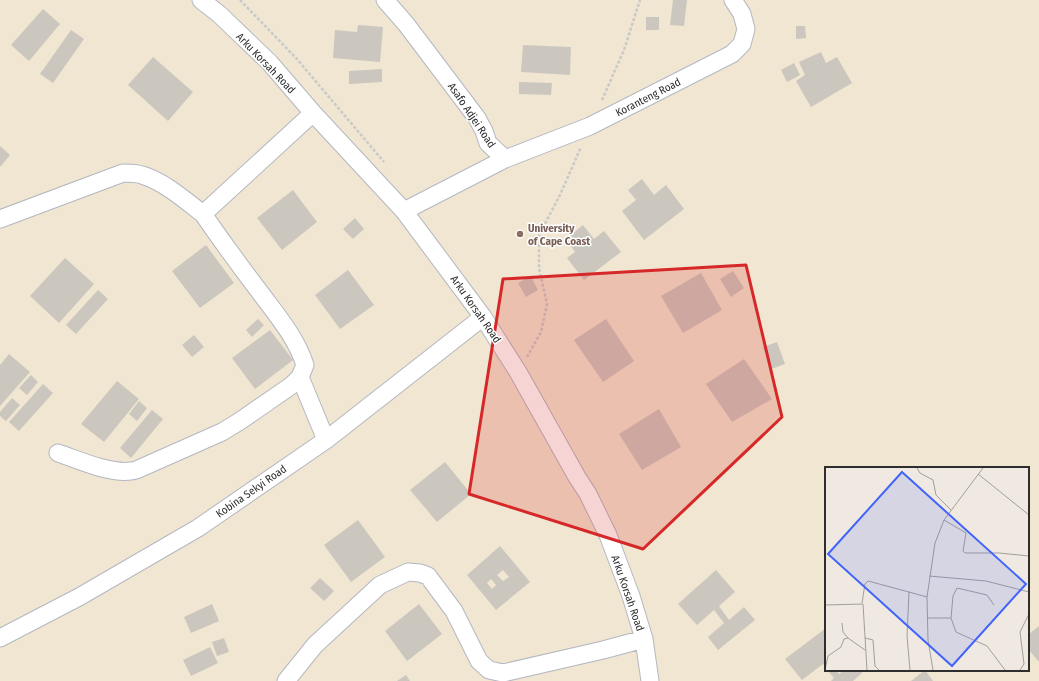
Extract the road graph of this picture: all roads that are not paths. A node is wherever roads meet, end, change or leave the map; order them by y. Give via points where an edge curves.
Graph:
1 (201, 0) edge
2 (384, 0) edge
3 (733, 0) edge
4 (313, 114) junction
5 (505, 160) junction
6 (404, 211) junction
7 (203, 214) junction
8 (0, 219) edge
9 (483, 317) junction
10 (300, 377) junction
11 (326, 440) junction
12 (58, 453) dead end
13 (0, 638) edge
14 (644, 639) junction
15 (286, 681) edge
16 (650, 681) edge

1 - 4 street, Arku Korsah Road via 270,63
2 - 5 street, Asafo Adjei Road via 406,24 477,118 488,142
3 - 5 street, Koranteng Road via 742,14 746,29 742,44 732,54 590,126
4 - 6 street, Arku Korsah Road
4 - 7 street
5 - 6 street, Asafo Adjei Road
6 - 9 street, Arku Korsah Road
7 - 8 street via 157,181 140,174 123,173
7 - 10 street via 285,326 302,354 305,364
9 - 11 street, Kobina Sekyi Road
9 - 14 street, Arku Korsah Road via 518,372 588,494 608,535
10 - 11 street
10 - 12 street via 222,432 132,471 118,472
11 - 13 street, Kobina Sekyi Road via 198,528 78,597
14 - 15 street via 503,673 489,670 479,661 454,611 428,576 408,572 380,585 315,645
14 - 16 street, Arku Korsah Road

